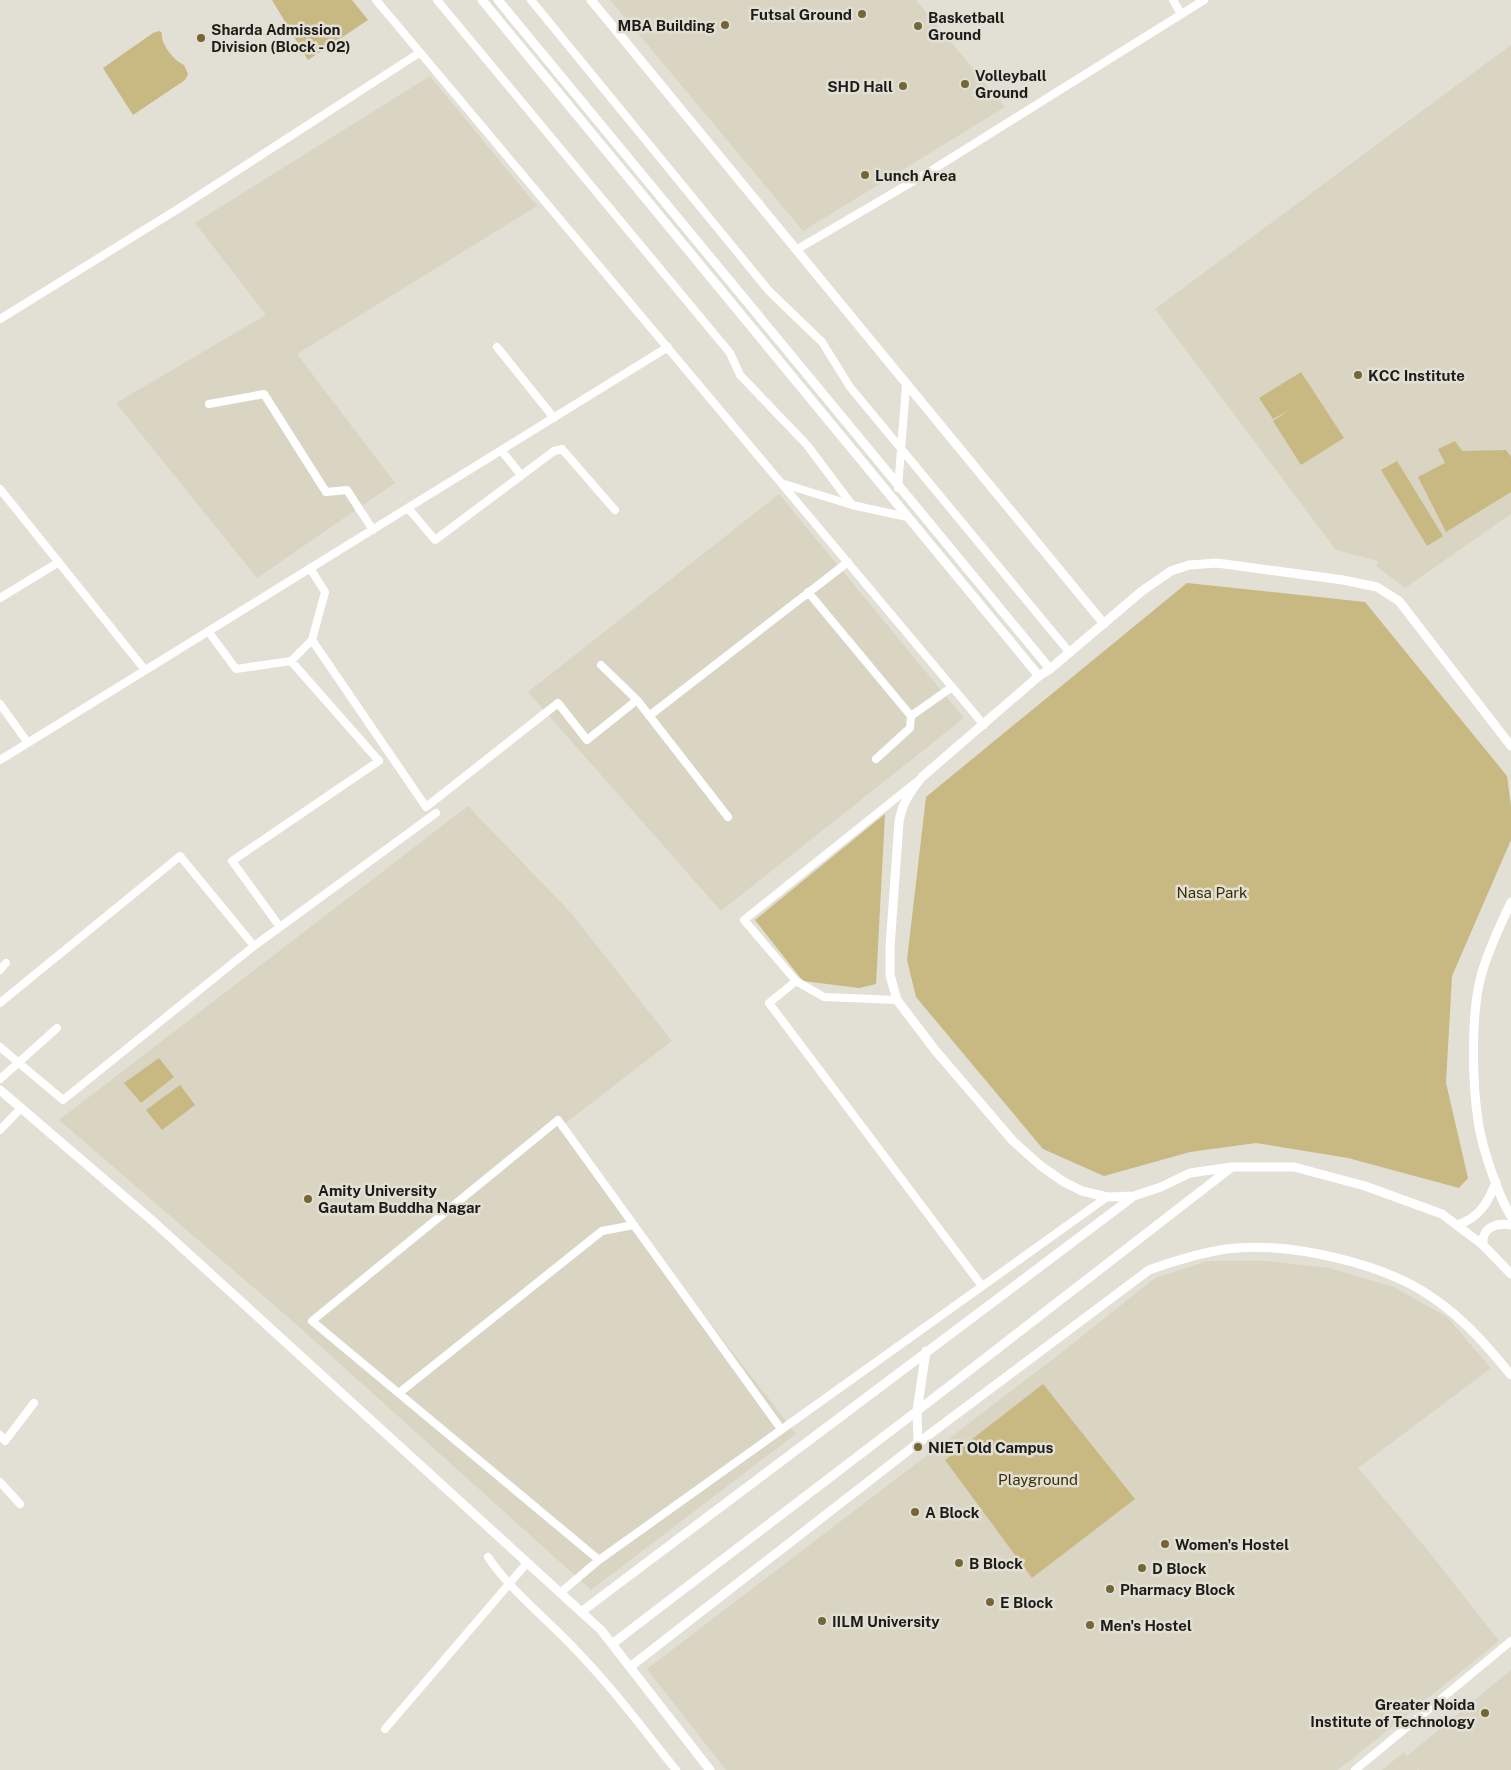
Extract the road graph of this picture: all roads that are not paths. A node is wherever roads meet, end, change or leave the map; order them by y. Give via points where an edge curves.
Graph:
1 (376, 0) edge
2 (437, 0) edge
3 (482, 0) edge
4 (498, 0) edge
5 (531, 0) edge
6 (591, 0) edge
7 (1173, 0) edge
8 (1204, 0) edge
9 (1181, 14) junction
10 (419, 53) junction
11 (796, 250) junction
12 (0, 320) edge
13 (497, 347) dead end
14 (668, 348) junction
15 (906, 386) junction
16 (209, 404) dead end
17 (554, 418) junction
18 (902, 448) junction
19 (501, 450) junction
20 (521, 475) junction
21 (783, 484) junction
22 (898, 488) junction
23 (0, 489) edge
24 (852, 505) junction
25 (408, 508) junction
26 (615, 510) dead end
27 (908, 517) junction
28 (373, 530) junction
29 (59, 562) junction
30 (848, 562) junction
31 (310, 568) junction
32 (808, 592) junction
33 (0, 598) edge
34 (1104, 624) junction
35 (208, 631) junction
36 (312, 640) junction
37 (1070, 653) junction
38 (291, 661) junction
39 (601, 665) dead end
40 (1050, 669) junction
41 (145, 670) junction
42 (1039, 676) junction
43 (952, 687) junction
44 (637, 700) junction
45 (0, 704) edge
46 (649, 716) junction
47 (911, 716) junction
48 (984, 725) junction
49 (28, 743) junction
50 (1511, 746) edge
51 (876, 758) dead end
52 (0, 760) edge
53 (922, 777) junction
54 (436, 813) dead end
55 (728, 817) dead end
56 (1511, 902) edge
57 (280, 927) junction
58 (254, 946) junction
59 (6, 964) dead end
60 (0, 970) edge
61 (796, 982) junction
62 (897, 1000) junction
63 (0, 1003) edge
64 (57, 1028) dead end
65 (0, 1047) edge
66 (18, 1064) junction
67 (0, 1079) edge
68 (0, 1090) edge
69 (21, 1108) junction
70 (0, 1130) edge
71 (1232, 1167) junction
72 (1496, 1182) junction
73 (1134, 1196) junction
74 (1107, 1197) junction
75 (1511, 1216) edge
76 (1511, 1224) edge
77 (634, 1225) junction
78 (1457, 1225) junction
79 (1483, 1246) junction
80 (1511, 1274) edge
81 (982, 1286) junction
82 (926, 1351) junction
83 (1511, 1375) edge
84 (399, 1393) junction
85 (34, 1403) dead end
86 (917, 1411) junction
87 (782, 1430) junction
88 (3, 1438) edge
89 (918, 1443) junction
90 (0, 1448) edge
91 (0, 1482) edge
92 (20, 1504) dead end
93 (488, 1557) dead end
94 (599, 1560) junction
95 (527, 1563) junction
96 (508, 1583) junction
97 (560, 1593) junction
98 (581, 1612) junction
99 (1511, 1640) edge
100 (612, 1644) junction
101 (630, 1667) junction
102 (384, 1729) dead end
103 (676, 1770) edge
104 (710, 1770) edge
105 (1355, 1770) edge

1 - 10 street
2 - 24 street via 730,353 740,375 807,444
3 - 27 street
4 - 22 street
5 - 18 street via 769,291 822,342 850,387
6 - 11 street
7 - 9 street
8 - 9 street
9 - 11 street via 929,172
10 - 12 street
10 - 14 street
11 - 15 street
13 - 17 street
14 - 17 street
14 - 21 street
15 - 18 street
15 - 34 street
16 - 28 street via 264,394 326,492 347,490
17 - 19 street
18 - 22 street
18 - 37 street
19 - 20 street
19 - 25 street
20 - 25 street via 435,540
20 - 26 street via 554,451 562,449
21 - 24 street
21 - 30 street
22 - 40 street
23 - 29 street
24 - 27 street
25 - 28 street
27 - 42 street
28 - 31 street
29 - 33 street
29 - 41 street
30 - 32 street
30 - 43 street
31 - 35 street
31 - 36 street via 325,592
32 - 46 street
32 - 47 street
34 - 37 street
34 - 50 street via 1171,571 1189,565 1217,563 1376,587 1399,601
35 - 38 street via 236,669
35 - 41 street
36 - 38 street
36 - 44 street via 426,807 558,703 587,740
37 - 40 street
38 - 57 street via 379,761 232,861
39 - 44 street
40 - 42 street
41 - 49 street
42 - 48 street
43 - 47 street
43 - 48 street
44 - 46 street
45 - 49 street
46 - 55 street
47 - 51 street via 910,728
48 - 53 street
49 - 52 street
53 - 61 street via 744,920
53 - 62 street via 907,794 899,822 890,947 890,975
54 - 57 street
56 - 72 street via 1490,949 1476,1000 1478,1121
57 - 58 street
58 - 63 street via 180,856
58 - 66 street via 63,1100
59 - 60 street
61 - 62 street via 824,997
61 - 81 street via 769,1003
62 - 74 street via 1013,1141 1064,1182 1082,1191
64 - 66 street
65 - 66 street
66 - 67 street
68 - 69 street
69 - 70 street
69 - 95 street via 155,1223
71 - 73 street via 1190,1173
71 - 78 street via 1303,1170 1391,1195 1442,1214
71 - 86 street
72 - 75 street
72 - 78 street via 1485,1207 1468,1222
73 - 74 street
73 - 82 street
74 - 81 street
76 - 79 street via 1489,1228 1483,1237
77 - 84 street via 602,1232
77 - 84 street via 558,1120 312,1321
77 - 87 street
78 - 79 street
79 - 80 street
81 - 87 street
82 - 86 street
82 - 98 street
83 - 89 street via 1470,1326 1436,1299 1407,1282 1377,1269 1333,1257 1256,1247 1227,1249 1149,1270
84 - 94 street
85 - 88 street
86 - 89 street
86 - 100 street
87 - 94 street
88 - 90 street
89 - 101 street
91 - 92 street
93 - 96 street
94 - 97 street
95 - 96 street
95 - 97 street
96 - 102 street
96 - 103 street via 604,1679
97 - 98 street
98 - 100 street
99 - 105 street
100 - 101 street
101 - 104 street

